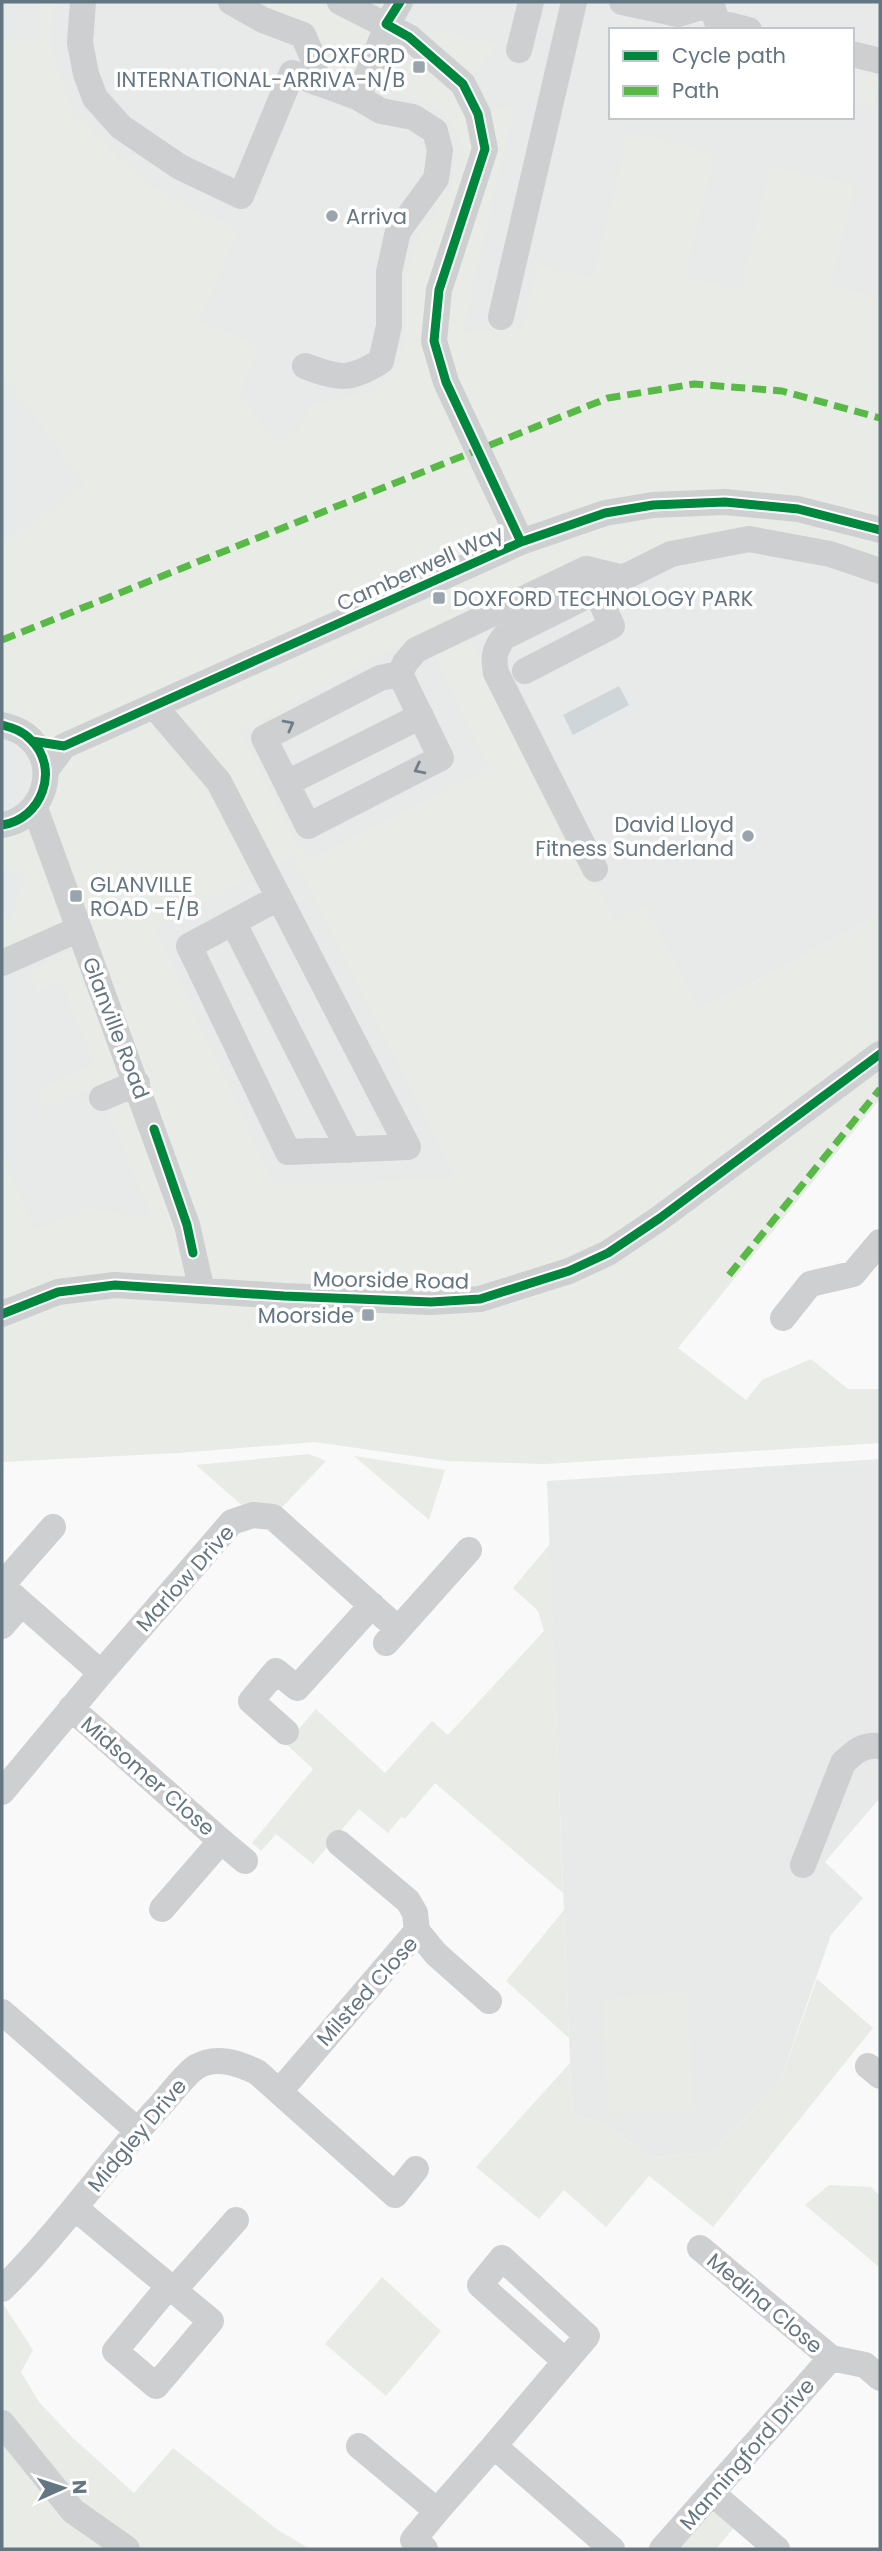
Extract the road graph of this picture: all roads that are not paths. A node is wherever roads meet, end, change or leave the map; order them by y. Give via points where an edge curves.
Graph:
1 (83, 2) edge
2 (231, 2) edge
3 (340, 2) edge
4 (531, 2) edge
5 (574, 2) edge
6 (622, 2) edge
7 (712, 3) edge
8 (393, 13) edge
9 (741, 28) edge
10 (519, 50) dead end
11 (854, 54) edge
12 (880, 61) edge
13 (317, 83) junction
14 (357, 97) junction
15 (501, 317) dead end
16 (305, 366) dead end
17 (880, 530) edge
18 (521, 542) junction
19 (880, 571) edge
20 (623, 578) junction
21 (596, 591) junction
22 (525, 671) dead end
23 (400, 674) junction
24 (155, 707) junction
25 (421, 716) junction
26 (2, 725) edge
27 (32, 741) junction
28 (64, 746) junction
29 (46, 770) junction
30 (287, 783) junction
31 (35, 808) junction
32 (2, 825) edge
33 (595, 869) dead end
34 (278, 898) junction
35 (233, 922) junction
36 (79, 929) junction
37 (2, 963) edge
38 (880, 1054) edge
39 (137, 1083) junction
40 (102, 1098) dead end
41 (349, 1150) junction
42 (880, 1242) edge
43 (202, 1291) junction
44 (2, 1314) edge
45 (783, 1318) dead end
46 (53, 1527) dead end
47 (469, 1550) dead end
48 (8, 1592) edge
49 (372, 1605) junction
50 (2, 1626) edge
51 (101, 1673) junction
52 (71, 1708) junction
53 (286, 1732) dead end
54 (880, 1746) edge
55 (2, 1791) edge
56 (221, 1841) junction
57 (339, 1843) dead end
58 (245, 1861) dead end
59 (803, 1865) dead end
60 (162, 1909) dead end
61 (417, 1931) junction
62 (489, 2001) dead end
63 (2, 2012) edge
64 (279, 2092) junction
65 (138, 2130) junction
66 (416, 2169) dead end
67 (75, 2208) junction
68 (236, 2220) dead end
69 (700, 2248) dead end
70 (7, 2281) edge
71 (831, 2358) junction
72 (565, 2361) dead end
73 (880, 2378) edge
74 (2, 2423) edge
75 (359, 2446) dead end
76 (494, 2446) junction
77 (713, 2494) junction
78 (437, 2511) junction
79 (127, 2549) edge
80 (425, 2549) edge
81 (612, 2549) edge
82 (662, 2549) edge
83 (777, 2549) edge

1 - 13 street via 80,43 95,99 121,127 180,167 241,196 292,72
2 - 13 street via 303,35
3 - 8 street
4 - 10 street
5 - 15 street
6 - 7 street via 678,14
7 - 9 street via 717,22
8 - 14 street
8 - 18 street via 409,37 463,84 478,114 485,149 439,290 434,341 446,382
11 - 12 street
13 - 14 street
14 - 16 street via 381,111 413,117 435,131 440,150 436,179 398,231 389,272 389,326 381,361 359,375 330,375
17 - 18 street, Camberwell Way via 798,509 725,502 653,505 605,513
18 - 24 street, Camberwell Way
19 - 20 street via 830,554 749,539 671,554
20 - 21 street
20 - 23 street via 586,569 416,650
21 - 22 street via 612,626
21 - 33 street via 504,638 493,659
23 - 25 street
30 -> 23 street via 264,738 380,677
24 - 28 street, Camberwell Way
24 - 34 street via 219,782
25 - 30 street
25 -> 30 street via 441,758 308,826
26 - 27 street via 19,730
27 - 28 street
27 - 29 street
28 - 29 street, Camberwell Way
29 - 31 street via 45,788
31 - 32 street
31 - 36 street, Glanville Road
34 - 35 street
34 - 41 street via 408,1147
35 - 41 street
35 - 41 street via 189,946 288,1152
36 - 37 street
36 - 39 street, Glanville Road
38 - 43 street, Moorside Road via 660,1218 608,1253 569,1271 480,1299 431,1302
39 - 40 street
39 - 43 street, Glanville Road via 187,1225
42 - 45 street via 852,1274 810,1284
43 - 44 street, Moorside Road via 115,1285 58,1292
46 - 48 street
47 - 49 street, Marlow Drive via 392,1636
48 - 50 street
48 - 51 street
49 - 51 street, Marlow Drive via 274,1517 253,1515 232,1522
49 - 53 street via 297,1688 276,1671 251,1701
51 - 52 street, Marlow Drive
52 - 55 street, Marlow Drive
52 - 56 street, Midsomer Close
54 - 59 street via 855,1751 843,1763
56 - 58 street
56 - 60 street, Midsomer Close
57 - 61 street via 408,1901
61 - 62 street, Milsted Close
61 - 64 street, Milsted Close
63 - 65 street
64 - 65 street, Midgley Drive via 240,2063 218,2060 195,2067
64 - 66 street, Midgley Drive via 395,2194
65 - 67 street, Midgley Drive
67 - 68 street via 172,2288
67 - 70 street, Midgley Drive
69 - 71 street, Medina Close
71 - 73 street via 865,2365
71 - 77 street, Manningford Drive
72 - 76 street
74 - 79 street via 73,2511
75 - 78 street
76 - 78 street
76 - 81 street
77 - 82 street, Manningford Drive
77 - 83 street
78 - 80 street via 413,2540

